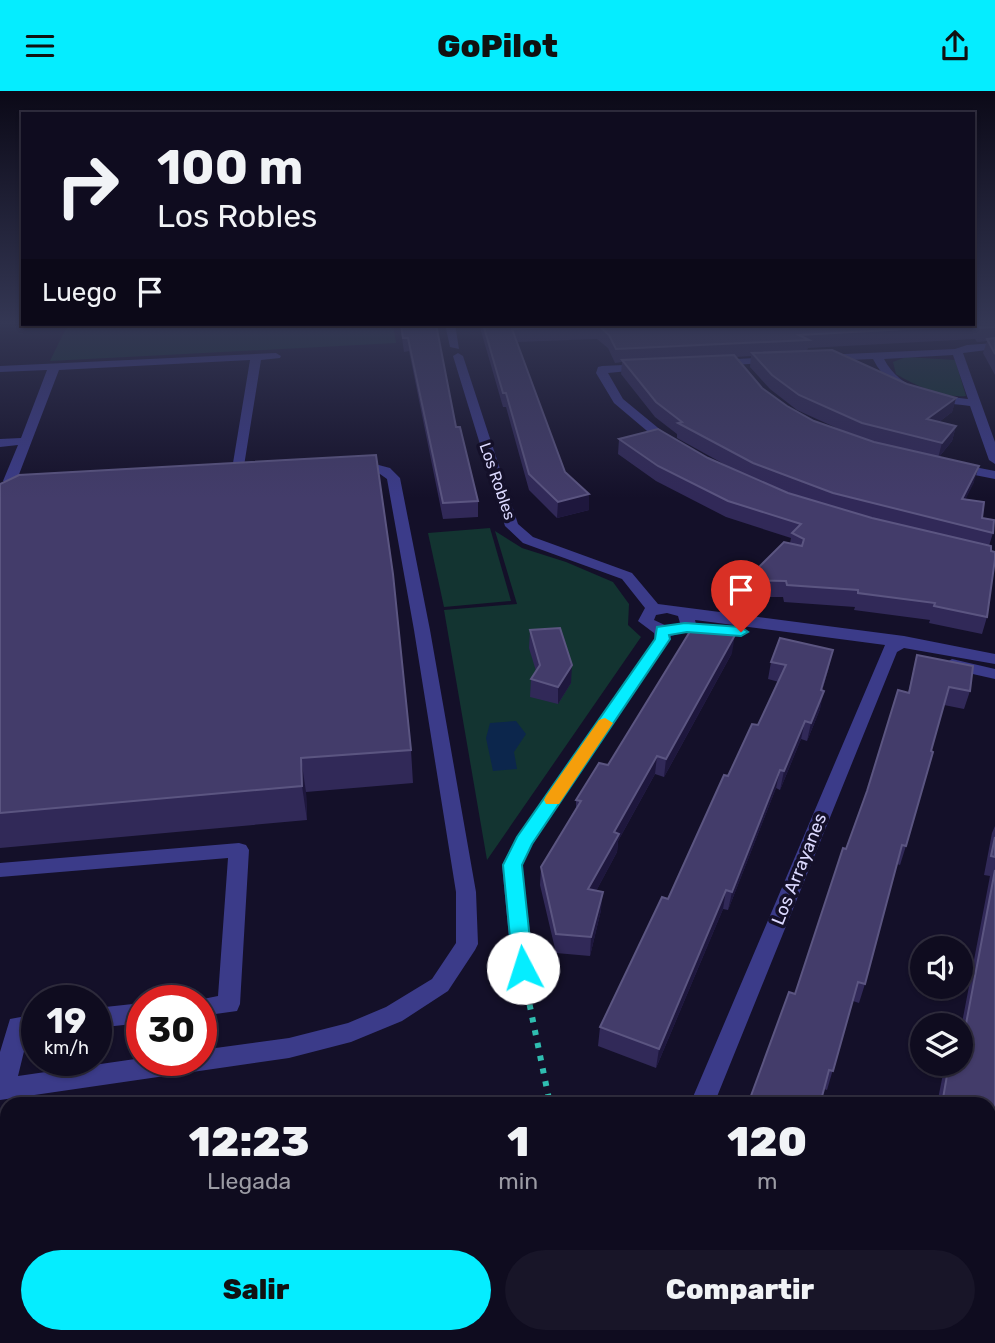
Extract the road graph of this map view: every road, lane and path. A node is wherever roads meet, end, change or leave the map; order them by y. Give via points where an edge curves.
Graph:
1 (49, 381) edge
2 (252, 381) edge
3 (466, 381) edge
4 (608, 381) edge
5 (895, 381) edge
6 (968, 381) edge
7 (976, 403) junction
8 (26, 441) junction
9 (0, 443) edge
10 (677, 450) edge
11 (995, 460) edge
12 (342, 463) edge
13 (945, 466) edge
14 (238, 469) edge
15 (995, 475) edge
16 (49, 479) edge
17 (654, 609) junction
18 (685, 620) junction
19 (662, 630) junction
20 (897, 645) junction
21 (995, 659) edge
22 (995, 674) edge
23 (0, 870) edge
24 (523, 968) joint
25 (217, 1005) edge
26 (21, 1026) edge
27 (1, 1089) edge
28 (549, 1097) edge
29 (705, 1097) edge

1 - 8 street
2 - 14 street
3 - 17 street, Los Robles via 512,526 528,540 627,576
4 - 10 street via 618,401
5 - 7 street via 933,397
6 - 7 street
7 - 11 street
8 - 9 street
8 - 16 street via 10,481
12 - 27 street via 373,466 393,478 466,892 467,944 440,985 394,1014 351,1032 289,1048
13 - 15 street
17 - 18 street via 672,608
17 - 19 street, Los Robles via 646,621
18 - 19 street via 678,631
18 - 20 street
19 - 24 street via 663,639 512,865
20 - 21 street
20 - 22 street
20 - 29 street, Los Arrayanes
23 - 25 street via 239,850 229,1004
24 - 28 path
26 - 27 street

